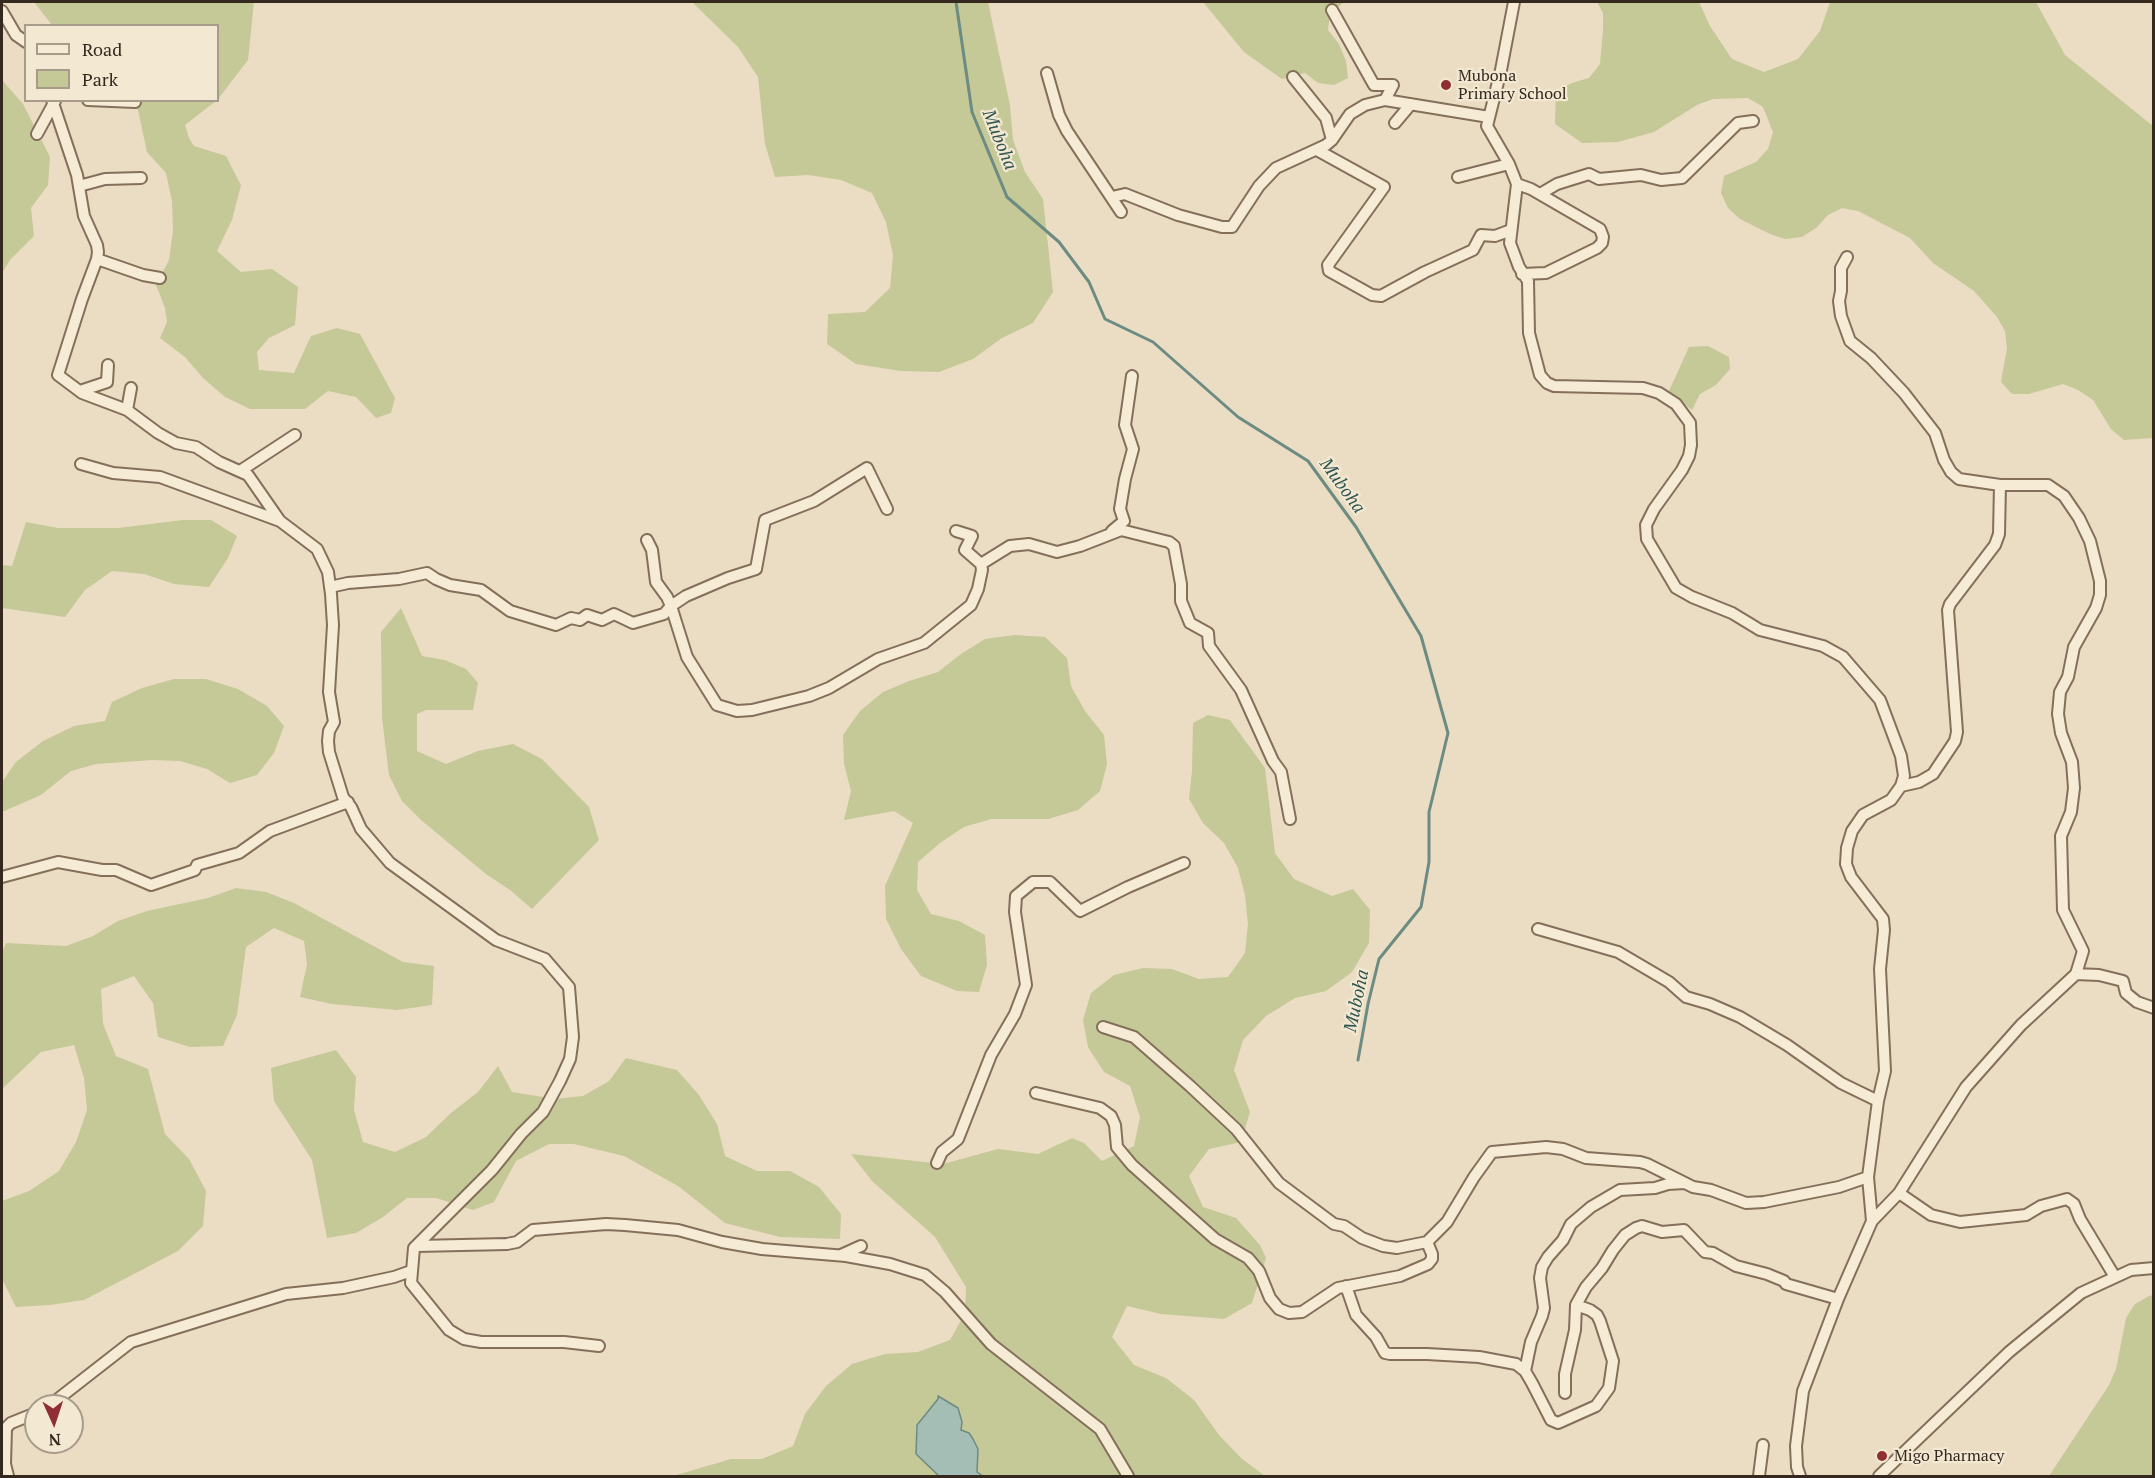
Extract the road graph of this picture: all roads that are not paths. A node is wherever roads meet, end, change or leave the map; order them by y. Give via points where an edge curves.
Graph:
1 (1514, 2) edge
2 (1332, 10) dead end
3 (2, 11) edge
4 (24, 41) edge
5 (1047, 73) dead end
6 (1293, 77) dead end
7 (1385, 100) junction
8 (53, 102) edge
9 (53, 102) edge
10 (1412, 105) junction
11 (1489, 117) junction
12 (1753, 121) dead end
13 (1395, 123) dead end
14 (37, 134) dead end
15 (1332, 140) junction
16 (1317, 150) junction
17 (1509, 164) junction
18 (1458, 177) dead end
19 (141, 178) dead end
20 (1516, 184) junction
21 (79, 186) junction
22 (1540, 194) junction
23 (1112, 197) junction
24 (1121, 212) dead end
25 (1511, 230) junction
26 (1847, 257) dead end
27 (97, 259) junction
28 (1522, 274) junction
29 (160, 278) dead end
30 (108, 365) dead end
31 (1132, 376) dead end
32 (131, 388) dead end
33 (80, 392) junction
34 (127, 410) junction
35 (295, 435) dead end
36 (81, 464) dead end
37 (240, 471) junction
38 (2000, 485) junction
39 (887, 509) dead end
40 (280, 521) junction
41 (956, 531) dead end
42 (1105, 538) junction
43 (647, 540) dead end
44 (981, 564) junction
45 (330, 586) junction
46 (671, 606) junction
47 (1901, 786) junction
48 (348, 802) junction
49 (1290, 819) dead end
50 (1184, 863) dead end
51 (2, 877) edge
52 (1538, 929) dead end
53 (2076, 974) junction
54 (2154, 1008) edge
55 (1103, 1027) dead end
56 (1036, 1093) dead end
57 (1878, 1101) junction
58 (937, 1163) dead end
59 (1868, 1177) junction
60 (1684, 1183) junction
61 (1899, 1193) junction
62 (1872, 1221) junction
63 (1427, 1242) junction
64 (417, 1246) junction
65 (861, 1246) dead end
66 (841, 1255) junction
67 (2154, 1268) edge
68 (411, 1271) junction
69 (2115, 1277) junction
70 (1347, 1286) junction
71 (1838, 1299) junction
72 (1576, 1305) junction
73 (599, 1346) dead end
74 (1525, 1371) junction
75 (1565, 1393) dead end
76 (65, 1394) edge
77 (24, 1418) edge
78 (1763, 1445) dead end
79 (1797, 1473) edge
80 (8, 1476) edge
81 (1128, 1476) edge
82 (1759, 1476) edge
83 (1879, 1476) edge

1 - 11 street
2 - 7 street via 1374,86 1393,86
3 - 4 street via 16,35
5 - 23 street via 1067,131
6 - 15 street via 1326,118
7 - 10 street
7 - 15 street via 1350,114
8 - 14 street
9 - 21 street
10 - 11 street
10 - 13 street
11 - 17 street via 1488,130
12 - 22 street via 1738,123 1682,178 1660,180 1641,175 1599,179 1589,174
15 - 16 street
16 - 23 street via 1276,168 1232,227 1178,215 1125,194
16 - 25 street via 1384,187 1328,265 1329,271 1372,296 1382,296 1473,250 1481,235 1495,237
17 - 18 street
17 - 20 street
19 - 21 street via 105,179
20 - 22 street
20 - 25 street
21 - 27 street via 84,216 97,245
22 - 28 street via 1600,228 1603,241 1598,248 1546,273
23 - 24 street
25 - 28 street via 1511,246
26 - 38 street via 1841,268 1839,301 1850,341 1904,393 1935,434 1951,472 1959,479
27 - 29 street
27 - 33 street via 58,372 60,378
28 - 47 street via 1527,281 1529,333 1543,380 1554,386 1628,387 1659,393 1676,404 1690,423 1689,456 1646,525 1647,540 1676,588 1760,630 1823,646 1843,657 1880,700 1901,756
30 - 33 street via 107,382
31 - 42 street via 1125,425 1133,449 1120,509 1124,520
32 - 34 street
33 - 34 street
34 - 37 street via 176,444 196,447
35 - 37 street
36 - 40 street via 113,473 160,477
37 - 40 street via 248,475
38 - 47 street via 1999,534 1995,545 1948,610 1955,741 1933,774
38 - 53 street via 2048,485 2064,496 2090,541 2100,581 2096,608 2074,648 2068,677 2060,692 2058,714 2072,762 2074,788 2071,812 2061,836 2063,910 2083,951
39 - 46 street via 867,468 814,501 765,520 756,569 686,596
40 - 45 street via 317,549
41 - 44 street via 972,536 965,550
42 - 44 street via 1057,552 1029,544 1010,546
42 - 49 street via 1121,530 1174,546 1181,601 1190,623 1208,633 1209,646 1241,690 1281,772
43 - 46 street via 656,582
44 - 46 street via 978,589 971,605 924,643 878,659 829,688 752,710 737,711 717,705 687,657
45 - 46 street via 428,573 450,585 481,590 510,611 556,625 571,618 580,620 587,615 602,620 614,614 633,623 664,614
45 - 48 street via 333,625 329,692 334,722 328,741 339,790
47 - 57 street via 1891,800 1863,815 1847,848 1846,864 1851,877 1883,920 1880,969 1885,1071
48 - 51 street via 270,831 239,853 197,865 195,870 151,885 116,870 58,862
48 - 64 street via 361,829 390,862 496,940 545,959 569,987 571,998 570,1059 543,1112
50 - 58 street via 1080,911 1050,882 1033,882 1016,896 1026,985 1015,1014 991,1054 958,1139 942,1152
52 - 57 street via 1618,952 1669,982 1686,997 1740,1017 1841,1083
53 - 54 street via 2123,981 2126,993
53 - 61 street via 2021,1025 1966,1087
55 - 63 street via 1134,1037 1236,1129 1279,1183 1334,1224 1383,1246 1397,1248
56 - 70 street via 1100,1108 1111,1116 1118,1147 1132,1165 1215,1239 1248,1258 1260,1271 1270,1298 1279,1309 1302,1312
57 - 59 street
59 - 60 street via 1839,1187 1746,1203
59 - 62 street
60 - 63 street via 1647,1164 1586,1158 1563,1149 1534,1147 1492,1152 1447,1222
60 - 74 street via 1620,1190 1571,1224 1542,1268 1544,1308
61 - 62 street
61 - 69 street via 1931,1215 1960,1222 2026,1215 2067,1199 2074,1204
62 - 71 street
63 - 70 street via 1432,1254 1428,1264 1400,1276
64 - 66 street via 507,1244 533,1230 606,1224 678,1230 762,1249
64 - 68 street
65 - 66 street
66 - 81 street via 925,1275 991,1344 1100,1430
67 - 69 street via 2131,1270
68 - 73 street via 411,1282 431,1310 464,1339
68 - 76 street via 344,1288 286,1294 132,1342
69 - 83 street via 2081,1293 2009,1352
70 - 74 street via 1356,1316 1385,1353 1479,1357 1507,1361
71 - 72 street via 1736,1266 1705,1252 1684,1230 1662,1232 1642,1226 1625,1235
71 - 79 street via 1803,1391 1796,1440
72 - 74 street via 1597,1315 1609,1344 1613,1361 1605,1396 1596,1406 1558,1423 1544,1409
72 - 75 street
77 - 80 street via 6,1428
78 - 82 street

